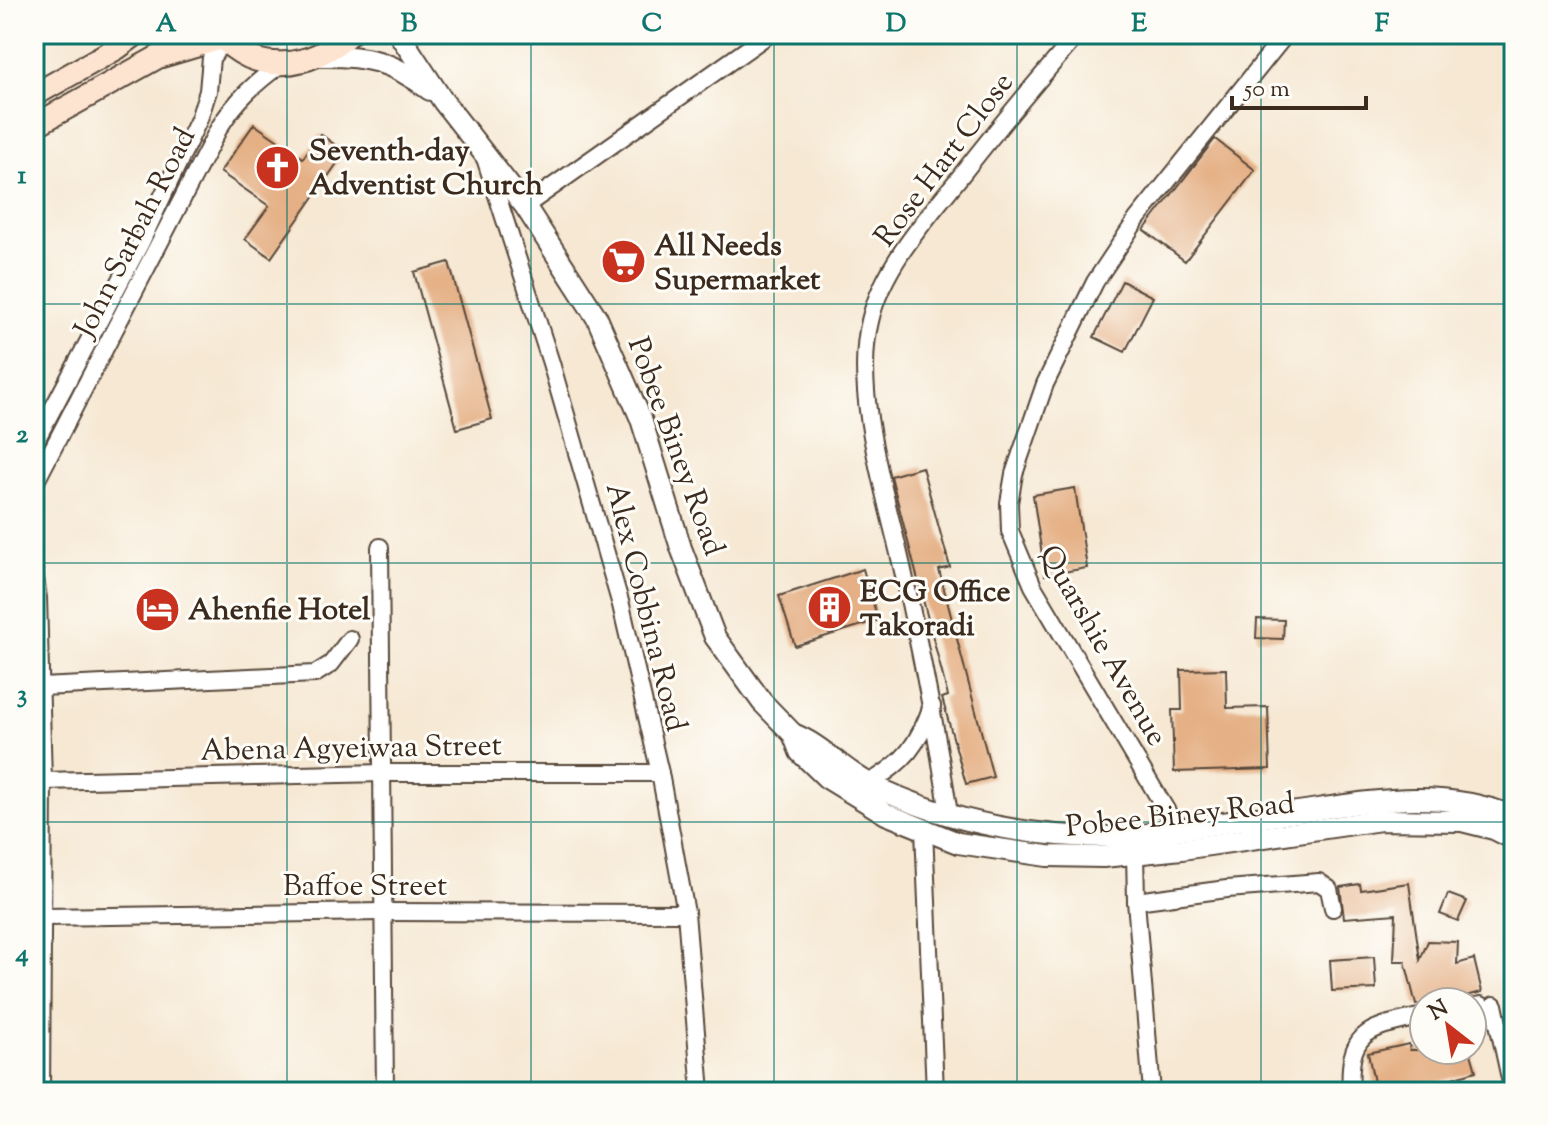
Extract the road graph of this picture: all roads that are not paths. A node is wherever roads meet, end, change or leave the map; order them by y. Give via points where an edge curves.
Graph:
1 (136, 34) edge
2 (349, 34) edge
3 (399, 34) edge
4 (769, 34) edge
5 (1078, 34) edge
6 (1286, 34) edge
7 (222, 37) edge
8 (319, 56) junction
9 (281, 64) junction
10 (34, 95) edge
11 (443, 101) junction
12 (34, 126) edge
13 (483, 148) junction
14 (525, 206) junction
15 (34, 444) edge
16 (34, 485) edge
17 (380, 547) dead end
18 (34, 571) edge
19 (350, 639) dead end
20 (41, 687) junction
21 (932, 704) junction
22 (793, 734) junction
23 (383, 773) junction
24 (660, 773) junction
25 (43, 781) junction
26 (869, 783) junction
27 (949, 814) junction
28 (1514, 817) edge
29 (924, 830) junction
30 (1178, 830) junction
31 (1514, 839) edge
32 (1135, 853) junction
33 (1136, 901) junction
34 (1333, 908) dead end
35 (384, 912) junction
36 (686, 913) junction
37 (43, 917) junction
38 (1408, 1020) edge
39 (1488, 1022) edge
40 (41, 1092) edge
41 (385, 1092) edge
42 (701, 1092) edge
43 (935, 1092) edge
44 (1152, 1092) edge
45 (1351, 1092) edge
46 (1513, 1092) edge

1 - 10 main road
2 - 8 main road
3 - 11 street
4 - 14 street
5 - 21 street, Rose Hart Close via 919,228 885,281 870,319 864,355 869,417
6 - 30 street, Quarshie Avenue via 1137,219 1095,282 1045,384 1009,503 1010,531 1033,586
7 - 9 main road via 241,53
7 - 12 main road via 158,57
7 - 15 street, John Sarbah Road via 211,58 199,119
8 - 9 main road
8 - 11 street via 351,55 394,66
9 - 16 street, John Sarbah Road via 249,87 219,128
11 - 13 street, Pobee Biney Road
13 - 14 street, Pobee Biney Road
13 - 24 street, Alex Cobbina Road via 621,605
14 - 22 street, Pobee Biney Road via 597,318 618,363 715,637 762,702
17 - 23 street
18 - 20 street
19 - 20 street via 331,664 315,674
20 - 25 street
21 - 26 street via 912,750
21 - 27 street, Rose Hart Close
22 - 26 street, Pobee Biney Road via 811,740
22 - 29 street, Pobee Biney Road via 800,752 827,778
23 - 24 street, Abena Agyeiwaa Street
23 - 25 street, Abena Agyeiwaa Street
23 - 35 street
24 - 36 street, Alex Cobbina Road
25 - 37 street
26 - 27 street, Pobee Biney Road
27 - 30 street, Pobee Biney Road via 1057,834 1105,837
28 - 30 street, Pobee Biney Road via 1463,800 1432,798
29 - 32 street, Pobee Biney Road via 958,843 1047,856
29 - 43 street
31 - 32 street, Pobee Biney Road via 1462,821 1381,820
32 - 33 street
33 - 34 street via 1319,882 1329,889
33 - 44 street
35 - 36 street, Baffoe Street
35 - 37 street, Baffoe Street
35 - 41 street
36 - 42 street, Alex Cobbina Road
37 - 40 street
38 - 45 street via 1366,1032 1356,1044
39 - 46 street

